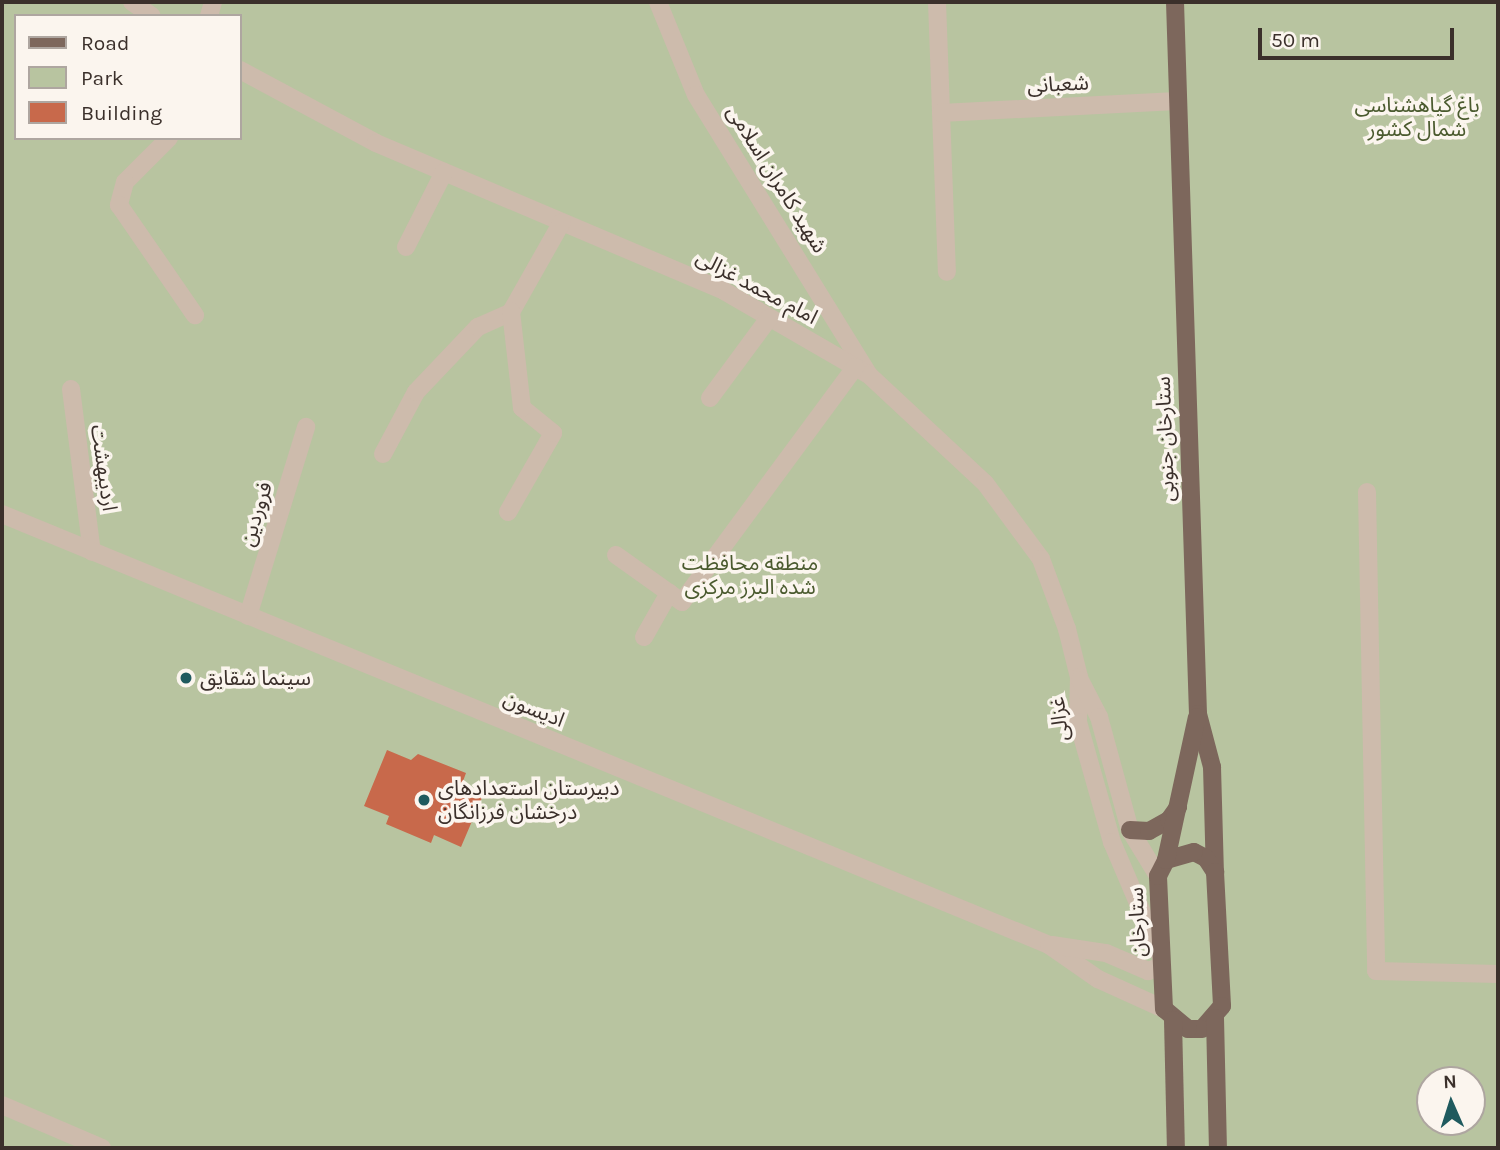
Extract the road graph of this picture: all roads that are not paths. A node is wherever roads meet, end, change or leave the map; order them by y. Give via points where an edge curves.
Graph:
1 (132, 2) edge
2 (658, 2) edge
3 (937, 2) edge
4 (1175, 2) edge
5 (149, 14) edge
6 (242, 71) edge
7 (1177, 101) junction
8 (941, 113) junction
9 (167, 140) edge
10 (444, 173) junction
11 (562, 222) junction
12 (406, 247) dead end
13 (947, 272) dead end
14 (511, 312) junction
15 (195, 315) dead end
16 (769, 318) junction
17 (862, 371) junction
18 (71, 389) dead end
19 (709, 398) dead end
20 (306, 427) dead end
21 (383, 454) dead end
22 (1367, 492) dead end
23 (508, 512) dead end
24 (2, 514) edge
25 (92, 552) junction
26 (616, 555) dead end
27 (669, 593) junction
28 (248, 616) junction
29 (644, 637) dead end
30 (1079, 677) junction
31 (1198, 714) junction
32 (1182, 801) junction
33 (1130, 830) junction
34 (1162, 868) junction
35 (1215, 872) junction
36 (1049, 945) junction
37 (1161, 961) junction
38 (1498, 974) edge
39 (1168, 1014) junction
40 (1215, 1018) junction
41 (2, 1105) edge
42 (102, 1148) edge
43 (1176, 1148) edge
44 (1218, 1148) edge

1 - 5 street
2 - 17 street, شهید کامران اسلامی via 696,94
3 - 8 street
4 - 7 main road, ستارخان جنوبی
6 - 10 street, امام محمد غزالی via 376,143
7 - 8 street, شعبانی
7 - 31 main road, ستارخان جنوبی
8 - 13 street
9 - 15 street via 125,182 119,205
10 - 11 street, امام محمد غزالی
10 - 12 street
11 - 14 street
11 - 16 street, امام محمد غزالی via 723,291
14 - 21 street via 478,327 416,392
14 - 23 street via 522,408 553,433
16 - 17 street, امام محمد غزالی
16 - 19 street
17 - 27 street via 682,602
17 - 30 street, امام محمد غزالی via 985,483 1041,559
18 - 25 street, اردیبهشت
20 - 28 street, فروردین
22 - 38 street via 1376,971
24 - 25 street, ادیسون
25 - 28 street, ادیسون
26 - 27 street
27 - 29 street
28 - 36 street, ادیسون
30 - 33 street, غزالی via 1099,717
30 - 37 street, غزالی via 1078,722 1112,842
31 - 32 main road, ستارخان
31 - 35 main road, ستارخان جنوبی via 1212,767
32 - 33 main road via 1169,820 1149,831
32 - 34 main road, ستارخان
33 - 34 street, غزالی
34 - 35 main road via 1180,853 1194,852 1206,858
34 - 37 main road, ستارخان
35 - 40 main road via 1222,1006
36 - 37 street, ادیسون via 1106,953 1148,971
36 - 39 street, ادیسون via 1098,979
37 - 39 main road, ستارخان
39 - 40 main road via 1188,1029 1202,1028
39 - 43 main road, ستارخان
40 - 44 main road
41 - 42 street

